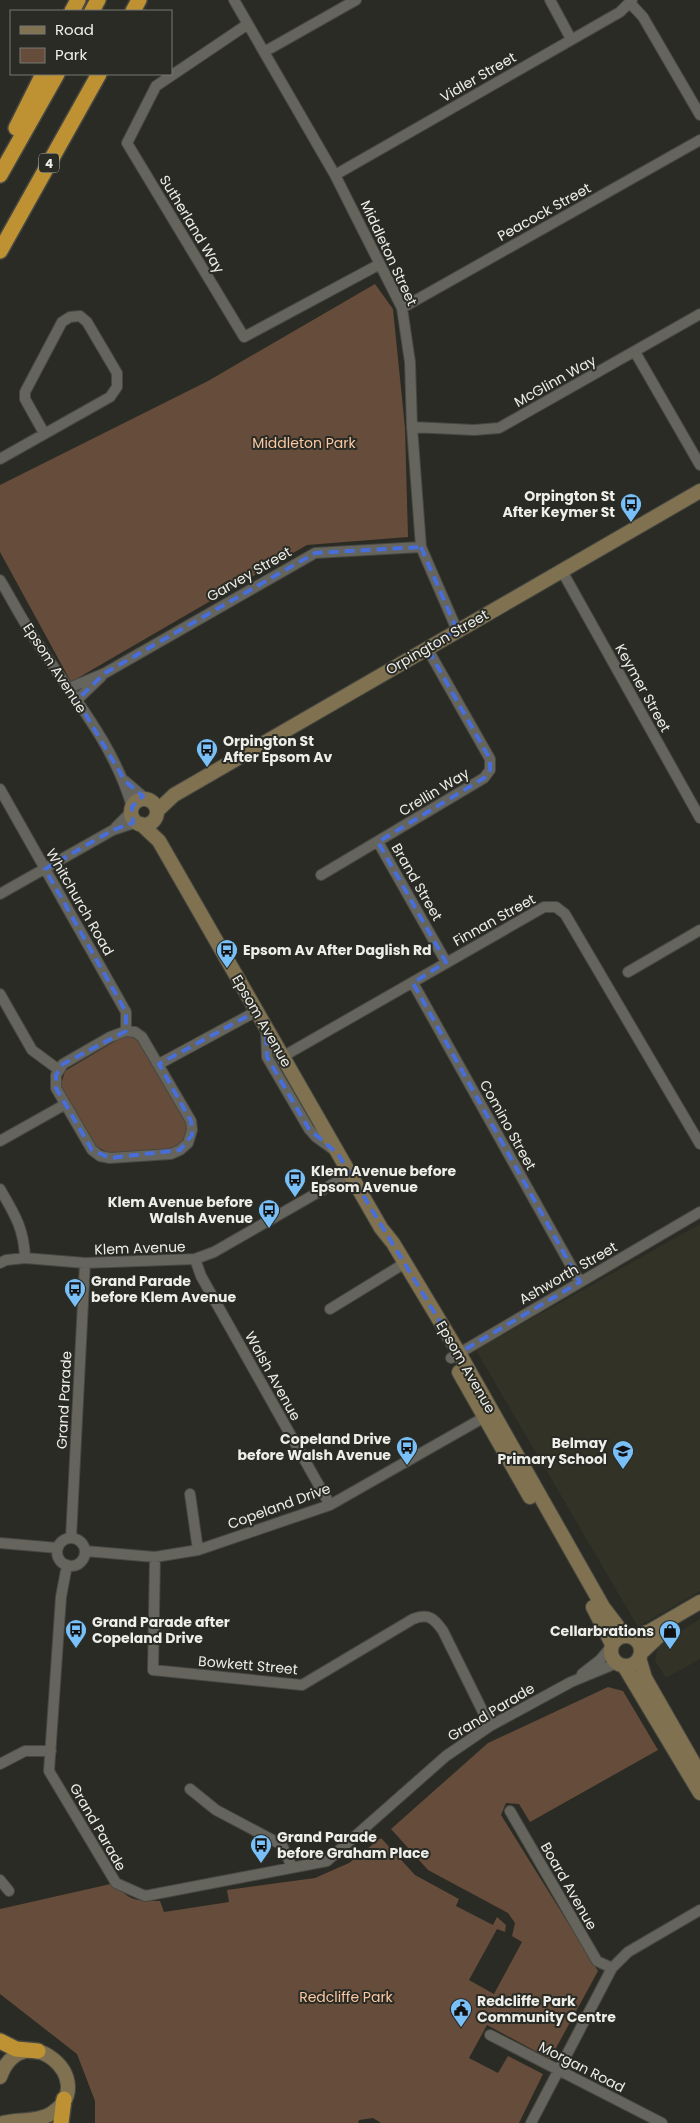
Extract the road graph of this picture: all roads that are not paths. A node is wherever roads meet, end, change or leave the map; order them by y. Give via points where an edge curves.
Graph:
1 (234, 0) edge
2 (356, 0) edge
3 (550, 0) edge
4 (631, 1) edge
5 (248, 24) junction
6 (571, 39) junction
7 (264, 52) junction
8 (43, 75) edge
9 (56, 75) edge
10 (98, 75) edge
11 (700, 115) edge
12 (700, 140) edge
13 (0, 161) edge
14 (0, 175) edge
15 (335, 175) junction
16 (0, 251) edge
17 (380, 264) junction
18 (402, 308) junction
19 (700, 314) edge
20 (635, 352) junction
21 (412, 427) junction
22 (44, 433) junction
23 (0, 459) edge
24 (700, 465) edge
25 (700, 491) edge
26 (421, 547) junction
27 (562, 571) junction
28 (0, 580) edge
29 (457, 630) junction
30 (427, 648) junction
31 (105, 673) junction
32 (69, 688) junction
33 (77, 700) junction
34 (124, 781) junction
35 (0, 790) edge
36 (152, 807) junction
37 (135, 816) junction
38 (700, 818) edge
39 (159, 841) junction
40 (378, 842) junction
41 (45, 869) junction
42 (321, 875) dead end
43 (0, 894) edge
44 (700, 930) edge
45 (446, 962) junction
46 (628, 972) dead end
47 (413, 983) junction
48 (0, 994) edge
49 (257, 1011) junction
50 (266, 1028) junction
51 (126, 1031) junction
52 (282, 1057) junction
53 (159, 1064) junction
54 (59, 1070) junction
55 (64, 1105) junction
56 (0, 1141) edge
57 (700, 1144) edge
58 (338, 1154) junction
59 (350, 1174) junction
60 (0, 1189) edge
61 (700, 1212) edge
62 (25, 1258) junction
63 (195, 1259) junction
64 (0, 1263) edge
65 (85, 1263) junction
66 (401, 1265) junction
67 (580, 1282) junction
68 (330, 1309) dead end
69 (455, 1356) junction
70 (488, 1415) junction
71 (190, 1494) dead end
72 (330, 1505) junction
73 (71, 1538) junction
74 (0, 1543) edge
75 (58, 1548) junction
76 (198, 1550) junction
77 (85, 1551) junction
78 (155, 1556) junction
79 (67, 1565) junction
80 (700, 1602) edge
81 (700, 1611) edge
82 (631, 1636) junction
83 (612, 1646) junction
84 (640, 1655) junction
85 (620, 1664) junction
86 (571, 1682) junction
87 (490, 1726) junction
88 (51, 1751) junction
89 (0, 1764) edge
90 (700, 1774) edge
91 (190, 1790) dead end
92 (700, 1793) edge
93 (510, 1811) dead end
94 (292, 1867) junction
95 (0, 1880) edge
96 (9, 1891) dead end
97 (700, 1910) edge
98 (612, 1968) junction
99 (490, 2035) dead end
100 (0, 2041) edge
101 (38, 2051) junction
102 (558, 2071) junction
103 (0, 2077) edge
104 (64, 2099) junction
105 (3, 2123) edge
106 (61, 2123) edge
107 (531, 2123) edge
108 (662, 2123) edge

1 - 5 street, Middleton Street
2 - 7 street
3 - 6 street
4 - 6 street, Vidler Street via 620,12
4 - 11 street
5 - 7 street, Middleton Street
5 - 17 street, Sutherland Way via 156,86 127,143 244,337
6 - 15 street, Vidler Street
7 - 15 street, Middleton Street
8 - 13 highway
9 - 14 highway
10 - 16 highway, 4
12 - 18 street, Peacock Street
15 - 17 street, Middleton Street
17 - 18 street, Middleton Street
18 - 21 street, Middleton Street via 410,362
19 - 20 street, McGlinn Way
20 - 21 street, McGlinn Way via 499,428
20 - 24 street
21 - 26 street, Middleton Street
22 - 22 street via 110,397 118,387 117,373 87,322 80,316 62,322 24,392
22 - 23 street
25 - 27 street, Orpington Street
26 - 29 street, Middleton Street
26 - 31 street, Garvey Street via 315,553
27 - 29 street, Orpington Street
27 - 38 street, Keymer Street
28 - 32 street, Epsom Avenue
29 - 30 street, Orpington Street
30 - 36 street, Orpington Street
30 - 40 street, Crellin Way via 490,758 490,770 484,778
31 - 32 street, Garvey Street
31 - 33 street, Garvey Street
32 - 33 street, Epsom Avenue
33 - 34 street, Epsom Avenue
34 - 36 street, Epsom Avenue
34 - 37 street, Epsom Avenue
35 - 41 street, Whitchurch Road
36 - 37 street via 138,801
36 - 37 street via 149,823
36 - 39 street, Epsom Avenue
37 - 39 street, Epsom Avenue
37 - 41 street
39 - 49 street, Epsom Avenue
40 - 42 street, Crellin Way
40 - 45 street, Brand Street
41 - 43 street
41 - 51 street, Whitchurch Road via 126,1012
44 - 46 street
45 - 47 street, Finnan Street
45 - 57 street, Finnan Street via 544,907 556,906 565,914
47 - 52 street, Finnan Street
47 - 67 street, Comino Street
48 - 54 street via 32,1050
49 - 50 street, Epsom Avenue
49 - 53 street
50 - 52 street, Epsom Avenue
50 - 58 street via 267,1057 309,1129
51 - 53 street via 142,1037
51 - 54 street via 63,1064
52 - 58 street, Epsom Avenue
53 - 55 street via 191,1121 188,1143 171,1154 100,1156 92,1150
54 - 55 street via 55,1083
55 - 56 street
58 - 59 street, Epsom Avenue
59 - 63 street, Klem Avenue via 214,1252
59 - 66 street, Epsom Avenue via 385,1243
60 - 62 street via 21,1227
61 - 67 street, Ashworth Street
62 - 64 street, Klem Avenue
62 - 65 street, Klem Avenue
63 - 65 street, Klem Avenue
63 - 72 street, Walsh Avenue via 201,1276
65 - 73 street, Grand Parade
66 - 68 street
66 - 69 street, Epsom Avenue
67 - 69 street, Ashworth Street
69 - 70 street, Epsom Avenue
70 - 72 street, Copeland Drive
70 - 82 street, Epsom Avenue via 603,1607 619,1628
70 - 83 street, Epsom Avenue
71 - 76 street
72 - 76 street, Copeland Drive
73 - 75 street via 64,1540
73 - 77 street via 82,1543
74 - 75 street
75 - 79 street via 58,1556
76 - 78 street, Copeland Drive
77 - 78 street, Copeland Drive
77 - 79 street via 80,1562
78 - 87 street, Bowkett Street via 153,1670 302,1684 412,1619 429,1616 436,1620
79 - 88 street, Grand Parade via 61,1596
80 - 82 street via 650,1631
81 - 84 street via 663,1632
82 - 83 street via 617,1638
82 - 84 street via 640,1644
83 - 85 street via 611,1654
83 - 86 street, Grand Parade via 600,1660
84 - 85 street via 633,1664
84 - 90 street via 645,1678
85 - 86 street, Grand Parade
85 - 92 street
86 - 87 street, Grand Parade
87 - 94 street, Grand Parade via 446,1756 328,1861
88 - 89 street via 25,1751
88 - 94 street, Grand Parade via 49,1771 116,1883 145,1896
91 - 94 street via 216,1810 282,1845
93 - 98 street, Board Avenue via 597,1961
95 - 96 street
97 - 98 street via 628,1952
98 - 102 street
99 - 102 street, Morgan Road
100 - 101 highway via 16,2049
101 - 103 street via 15,2056
101 - 104 street via 54,2058 64,2071 67,2086
102 - 107 street
102 - 108 street, Morgan Road
104 - 105 street via 51,2114
104 - 106 highway

